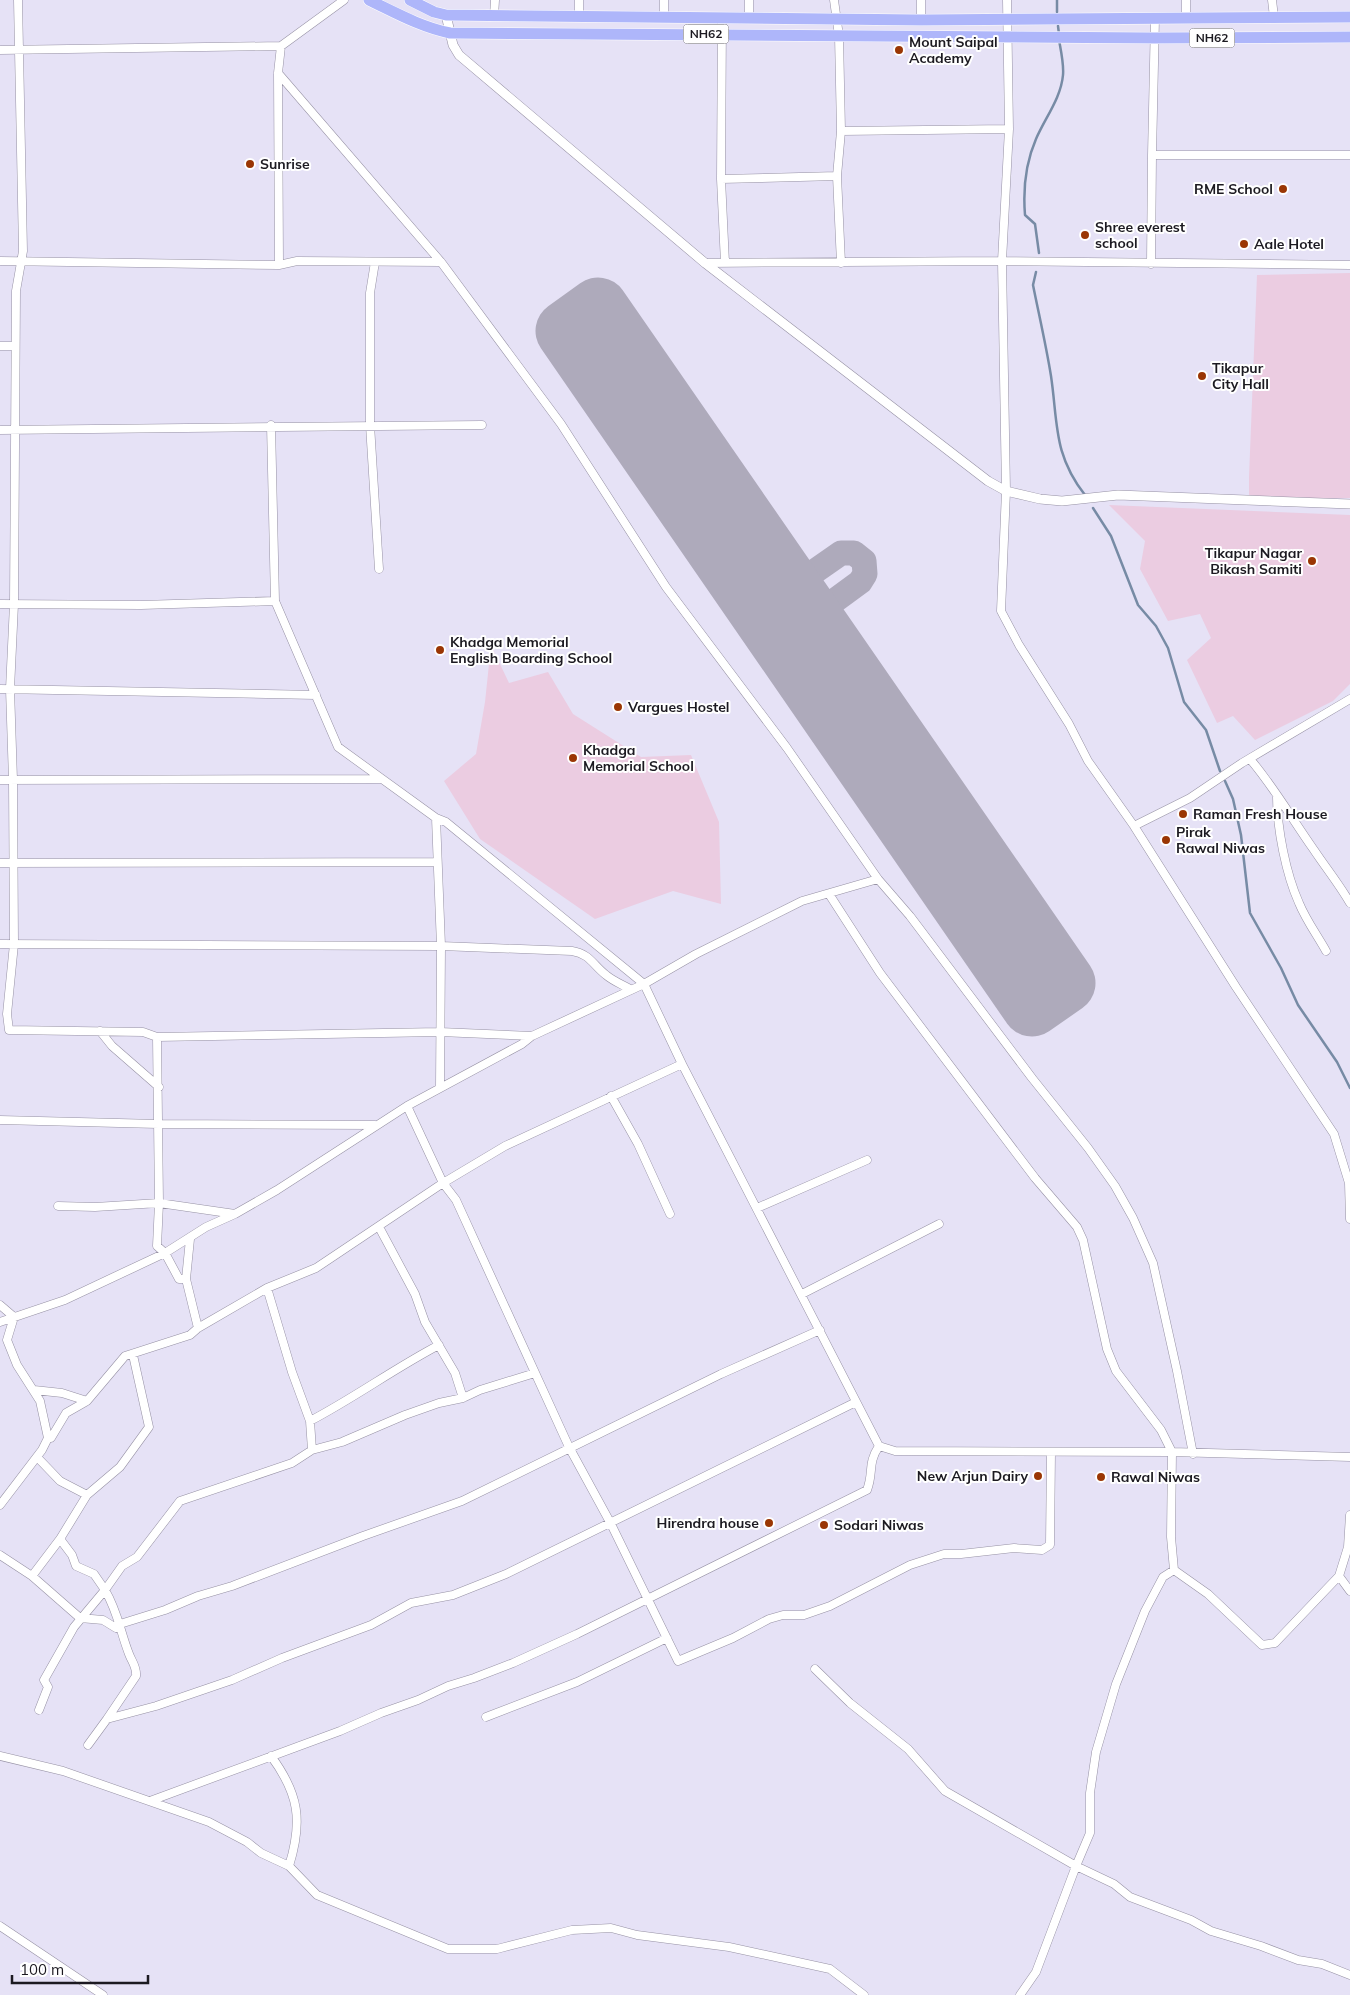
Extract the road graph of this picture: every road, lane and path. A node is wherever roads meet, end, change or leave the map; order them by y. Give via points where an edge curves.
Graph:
1 (18, 0) edge
2 (344, 0) edge
3 (369, 0) edge
4 (410, 0) edge
5 (495, 0) edge
6 (579, 0) edge
7 (664, 0) edge
8 (749, 0) edge
9 (834, 0) edge
10 (921, 0) edge
11 (1007, 0) edge
12 (1186, 0) edge
13 (1272, 0) edge
14 (446, 16) junction
15 (494, 16) junction
16 (579, 17) junction
17 (664, 17) junction
18 (722, 17) junction
19 (1186, 17) junction
20 (1274, 17) junction
21 (1350, 17) edge
22 (749, 18) junction
23 (837, 18) junction
24 (1155, 18) junction
25 (921, 20) junction
26 (1007, 20) junction
27 (450, 33) junction
28 (722, 34) junction
29 (839, 36) junction
30 (1007, 37) junction
31 (1350, 37) edge
32 (1155, 38) junction
33 (282, 46) junction
34 (0, 50) edge
35 (19, 51) junction
36 (278, 73) junction
37 (1009, 129) junction
38 (841, 130) junction
39 (1152, 155) junction
40 (1350, 155) edge
41 (837, 176) junction
42 (721, 179) junction
43 (21, 260) junction
44 (0, 261) edge
45 (1002, 261) junction
46 (375, 262) junction
47 (441, 262) junction
48 (705, 263) junction
49 (725, 263) junction
50 (841, 263) junction
51 (1151, 264) junction
52 (279, 265) junction
53 (1350, 265) edge
54 (0, 346) edge
55 (15, 346) junction
56 (271, 425) junction
57 (370, 425) junction
58 (482, 425) dead end
59 (0, 430) edge
60 (15, 430) junction
61 (1006, 491) junction
62 (1350, 504) edge
63 (379, 569) dead end
64 (275, 600) junction
65 (0, 604) edge
66 (14, 604) junction
67 (0, 689) edge
68 (10, 690) junction
69 (316, 695) junction
70 (1350, 699) edge
71 (1250, 759) junction
72 (380, 779) junction
73 (0, 780) edge
74 (13, 780) junction
75 (1277, 796) junction
76 (436, 818) junction
77 (1134, 826) junction
78 (436, 862) junction
79 (13, 863) junction
80 (0, 864) edge
81 (878, 879) junction
82 (829, 894) junction
83 (1350, 903) edge
84 (0, 944) edge
85 (14, 944) junction
86 (441, 946) junction
87 (1326, 952) dead end
88 (644, 984) junction
89 (630, 989) junction
90 (9, 1030) junction
91 (100, 1031) junction
92 (0, 1032) edge
93 (440, 1032) junction
94 (532, 1036) junction
95 (157, 1037) junction
96 (682, 1064) junction
97 (159, 1087) junction
98 (440, 1087) junction
99 (611, 1096) junction
100 (407, 1106) junction
101 (0, 1120) edge
102 (158, 1124) junction
103 (375, 1125) junction
104 (1346, 1158) edge
105 (868, 1160) dead end
106 (444, 1183) junction
107 (159, 1203) junction
108 (58, 1206) dead end
109 (757, 1208) junction
110 (235, 1214) junction
111 (670, 1214) dead end
112 (1350, 1219) edge
113 (939, 1224) dead end
114 (379, 1226) junction
115 (190, 1239) junction
116 (165, 1253) junction
117 (186, 1279) junction
118 (267, 1288) junction
119 (802, 1294) junction
120 (0, 1306) edge
121 (14, 1317) junction
122 (0, 1322) edge
123 (198, 1328) junction
124 (820, 1330) junction
125 (439, 1345) junction
126 (132, 1354) junction
127 (535, 1373) junction
128 (34, 1390) junction
129 (463, 1398) junction
130 (87, 1401) junction
131 (856, 1402) junction
132 (310, 1420) junction
133 (48, 1438) junction
134 (879, 1446) junction
135 (568, 1447) junction
136 (312, 1450) junction
137 (1051, 1452) junction
138 (1172, 1452) junction
139 (1193, 1454) junction
140 (37, 1457) junction
141 (1350, 1457) edge
142 (87, 1495) junction
143 (0, 1505) edge
144 (1350, 1515) edge
145 (611, 1524) junction
146 (60, 1539) junction
147 (0, 1555) edge
148 (1174, 1570) junction
149 (32, 1576) junction
150 (1339, 1576) junction
151 (105, 1590) junction
152 (1350, 1591) edge
153 (647, 1599) junction
154 (80, 1618) junction
155 (120, 1624) junction
156 (667, 1638) junction
157 (815, 1669) dead end
158 (39, 1710) dead end
159 (486, 1717) dead end
160 (107, 1719) junction
161 (88, 1744) dead end
162 (0, 1756) edge
163 (271, 1756) junction
164 (150, 1801) junction
165 (289, 1866) junction
166 (1076, 1866) junction
167 (0, 1926) edge
168 (1350, 1975) edge
169 (104, 1995) edge
170 (864, 1995) edge
171 (1020, 1995) edge

1 - 35 street
2 - 33 street
3 - 27 main road, NH62 via 433,30
4 - 14 main road, NH62
5 - 15 street
6 - 16 street
7 - 17 street
8 - 22 street
9 - 23 street
10 - 25 street
11 - 26 street
12 - 19 street
13 - 20 street
14 - 15 main road, NH62
14 - 27 street
15 - 16 main road, NH62
16 - 17 main road, NH62
17 - 18 main road, NH62
18 - 22 main road, NH62
18 - 28 street
19 - 20 main road, NH62
19 - 24 main road, NH62
20 - 21 main road, NH62
22 - 23 main road, NH62
23 - 25 main road, NH62
23 - 29 street
24 - 26 main road, NH62
24 - 32 street
25 - 26 main road, NH62
26 - 30 street
27 - 28 main road, NH62
27 - 48 street via 459,55
28 - 29 main road, NH62
28 - 42 street
29 - 30 main road, NH62
29 - 38 street
30 - 32 main road, NH62
30 - 37 street
31 - 32 main road, NH62
32 - 39 street
33 - 35 street
33 - 36 street
34 - 35 street
35 - 43 street
36 - 47 street
36 - 52 street
37 - 38 street
37 - 45 street
38 - 41 street
39 - 40 street
39 - 51 street
41 - 42 street
41 - 50 street
42 - 49 street
43 - 44 street
43 - 52 street
43 - 55 street via 16,291
45 - 50 street
45 - 51 street
45 - 61 street
46 - 47 street
46 - 52 street via 297,261
46 - 57 street via 370,294
47 - 81 street via 561,424 666,587 787,748
48 - 49 street
48 - 61 street
49 - 50 street
51 - 53 street
54 - 55 street
55 - 60 street
56 - 57 street
56 - 60 street
56 - 64 street
57 - 58 street
57 - 63 street
59 - 60 street
60 - 66 street
61 - 62 street via 1062,501 1118,495
61 - 77 street via 1001,611 1069,724 1088,762
64 - 66 street via 141,605
64 - 69 street
65 - 66 street
66 - 68 street
67 - 68 street
68 - 69 street
68 - 74 street
69 - 72 street via 338,747
70 - 71 street
71 - 75 street
71 - 77 street via 1190,798
72 - 74 street
72 - 76 street
73 - 74 street
74 - 79 street
75 - 83 street
75 - 87 street via 1277,815 1286,861 1299,902
76 - 78 street
76 - 88 street via 446,822 499,863
77 - 104 street via 1334,1134
78 - 79 street
78 - 86 street
79 - 80 street
79 - 85 street
81 - 82 street
81 - 139 street via 1088,1148 1134,1218 1153,1263
82 - 88 street via 802,901
82 - 138 street via 880,973 1035,1178 1077,1227 1083,1240 1106,1349 1116,1371 1161,1430
84 - 85 street
85 - 86 street
85 - 90 street via 7,1014
86 - 89 street via 582,952 606,975
86 - 93 street
88 - 89 street
88 - 96 street
89 - 94 street
90 - 91 street
90 - 92 street
91 - 95 street via 143,1032
91 - 97 street via 112,1046
93 - 94 street
93 - 95 street
93 - 98 street
94 - 98 street
95 - 97 street
96 - 99 street
96 - 109 street
97 - 102 street
98 - 100 street
99 - 106 street via 506,1146
99 - 111 street via 638,1144
100 - 103 street
100 - 106 street
101 - 102 street
102 - 103 street
102 - 107 street
103 - 110 street
104 - 112 street
105 - 109 street
106 - 114 street
106 - 127 street via 456,1200
107 - 108 street
107 - 110 street
107 - 116 street via 157,1246
109 - 119 street
110 - 115 street via 206,1227
113 - 119 street
114 - 118 street via 316,1268
114 - 125 street
115 - 116 street
115 - 117 street
116 - 117 street via 180,1279
116 - 121 street via 65,1300
117 - 123 street
118 - 123 street
118 - 132 street
119 - 124 street
120 - 121 street
121 - 122 street
121 - 128 street via 7,1340 17,1365
123 - 126 street via 190,1335
124 - 131 street
124 - 135 street via 779,1346
125 - 129 street via 455,1373
125 - 132 street
126 - 130 street via 116,1365
126 - 142 street via 149,1426 120,1467
127 - 129 street
127 - 135 street
128 - 130 street via 62,1393
128 - 133 street via 40,1401
129 - 136 street via 404,1415 342,1442
130 - 133 street via 66,1413
131 - 134 street
131 - 145 street
132 - 136 street
133 - 140 street
134 - 137 street via 895,1451
134 - 153 street via 871,1458 867,1490
135 - 145 street
135 - 155 street via 462,1502
136 - 151 street via 292,1463 180,1501 137,1557 122,1566
137 - 138 street
137 - 156 street via 1050,1545 1042,1550 1014,1548 944,1554 910,1565 830,1606 804,1615 769,1619 678,1661
138 - 139 street
138 - 148 street
139 - 141 street
140 - 142 street via 60,1481
140 - 143 street
142 - 146 street
144 - 150 street via 1348,1547
145 - 153 street
145 - 160 street via 506,1574 452,1595 411,1603 371,1625 232,1680
146 - 149 street
146 - 151 street via 76,1566 94,1574
147 - 149 street
148 - 150 street via 1208,1594 1262,1645 1275,1643 1312,1608
148 - 166 street via 1163,1577 1145,1611 1116,1684 1096,1752 1090,1793 1090,1833
149 - 154 street
150 - 152 street
151 - 154 street
151 - 155 street
153 - 156 street
153 - 163 street via 513,1663
154 - 155 street via 103,1620 116,1628
154 - 158 street via 44,1680 48,1687
155 - 160 street via 136,1676
156 - 159 street via 577,1682
157 - 166 street via 850,1703 908,1749 945,1791
160 - 161 street
162 - 164 street via 63,1771
163 - 164 street
163 - 165 street via 286,1777 299,1824
164 - 165 street via 209,1822
165 - 170 street via 317,1895 448,1949 497,1949 572,1930 611,1928 637,1935 729,1947 830,1969
166 - 168 street via 1114,1884 1130,1897 1211,1931
166 - 171 street via 1036,1972
167 - 169 street

